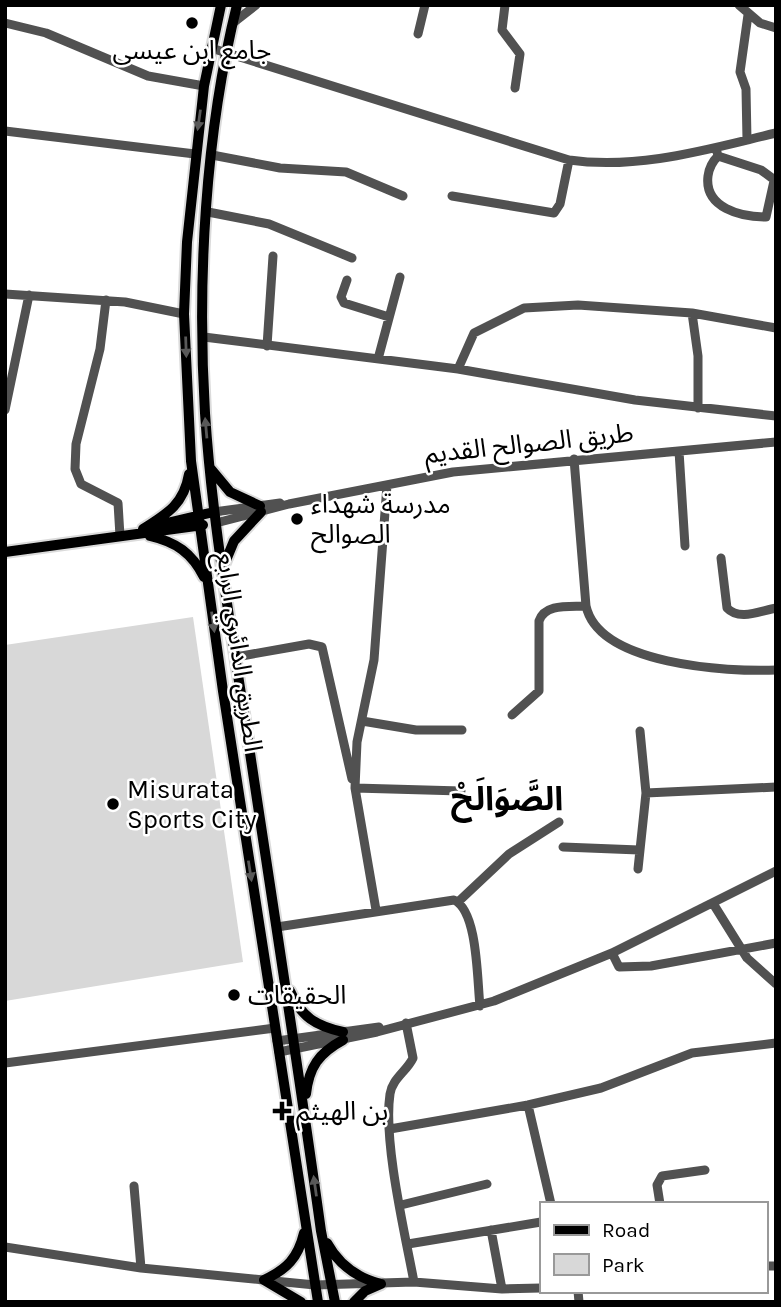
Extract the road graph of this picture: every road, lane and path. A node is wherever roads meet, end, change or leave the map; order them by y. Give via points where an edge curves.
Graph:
1 (221, 5) edge
2 (237, 5) edge
3 (256, 5) edge
4 (425, 5) edge
5 (505, 5) edge
6 (739, 5) edge
7 (748, 15) junction
8 (5, 23) edge
9 (233, 23) junction
10 (776, 28) edge
11 (418, 34) dead end
12 (211, 48) junction
13 (227, 54) junction
14 (204, 86) junction
15 (515, 88) dead end
16 (5, 131) edge
17 (776, 133) edge
18 (747, 140) junction
19 (717, 152) junction
20 (195, 154) junction
21 (212, 155) junction
22 (569, 160) junction
23 (775, 181) edge
24 (403, 196) dead end
25 (452, 196) dead end
26 (208, 212) junction
27 (273, 256) dead end
28 (352, 258) dead end
29 (400, 277) dead end
30 (346, 280) dead end
31 (5, 295) edge
32 (29, 295) junction
33 (106, 300) junction
34 (692, 313) junction
35 (184, 314) junction
36 (388, 317) junction
37 (776, 328) edge
38 (204, 337) junction
39 (267, 345) junction
40 (378, 359) junction
41 (458, 369) junction
42 (698, 408) junction
43 (5, 410) edge
44 (776, 416) edge
45 (776, 442) edge
46 (679, 451) junction
47 (574, 459) junction
48 (191, 461) junction
49 (210, 468) junction
50 (387, 485) junction
51 (260, 509) junction
52 (215, 518) junction
53 (199, 521) junction
54 (140, 533) junction
55 (120, 536) junction
56 (685, 546) dead end
57 (5, 552) edge
58 (721, 558) dead end
59 (222, 571) junction
60 (207, 584) junction
61 (586, 606) junction
62 (776, 608) edge
63 (236, 657) junction
64 (776, 670) edge
65 (512, 715) dead end
66 (362, 722) junction
67 (462, 730) dead end
68 (640, 731) dead end
69 (776, 787) edge
70 (355, 788) junction
71 (461, 791) dead end
72 (646, 793) junction
73 (559, 822) dead end
74 (563, 848) dead end
75 (639, 850) junction
76 (638, 869) dead end
77 (776, 871) edge
78 (458, 902) junction
79 (714, 905) junction
80 (376, 909) junction
81 (277, 927) junction
82 (776, 943) edge
83 (741, 951) junction
84 (612, 953) junction
85 (286, 983) junction
86 (776, 984) edge
87 (480, 1006) junction
88 (406, 1023) junction
89 (275, 1028) junction
90 (343, 1036) junction
91 (776, 1043) edge
92 (294, 1044) junction
93 (278, 1046) junction
94 (5, 1063) edge
95 (528, 1105) junction
96 (306, 1122) junction
97 (390, 1129) junction
98 (705, 1170) dead end
99 (487, 1185) dead end
100 (134, 1186) dead end
101 (551, 1202) edge
102 (660, 1202) edge
103 (401, 1205) junction
104 (540, 1222) edge
105 (305, 1227) junction
106 (491, 1230) junction
107 (321, 1231) junction
108 (408, 1244) junction
109 (5, 1247) edge
110 (141, 1268) junction
111 (264, 1280) junction
112 (414, 1282) junction
113 (381, 1284) junction
114 (315, 1285) junction
115 (332, 1286) junction
116 (540, 1288) edge
117 (502, 1289) junction
118 (301, 1302) edge
119 (318, 1302) edge
120 (335, 1302) edge
121 (354, 1302) edge

1 - 12 main road, الطريق الدائري الرابع
2 - 9 main road, الطريق الدائري الرابع
3 - 9 street
4 - 11 street
5 - 15 street via 502,30 520,54
6 - 7 street
7 - 10 street
7 - 18 street via 740,72 746,89
8 - 14 street via 46,33 148,76
9 - 13 main road, الطريق الدائري الرابع
12 - 13 street
12 - 14 main road, الطريق الدائري الرابع
13 - 21 main road, الطريق الدائري الرابع
13 - 22 street
14 -> 20 main road, الطريق الدائري الرابع
16 - 20 street
17 - 18 street
18 - 19 street
19 - 22 street via 616,164
19 - 23 street via 761,170
19 - 23 street via 708,184 711,197 721,206 766,217
20 - 35 main road, الطريق الدائري الرابع
21 - 24 street via 280,168 338,170
21 - 26 main road, الطريق الدائري الرابع
22 - 25 street via 555,213
26 - 28 street via 269,224
26 - 38 main road, الطريق الدائري الرابع
27 - 39 street
29 - 36 street
30 - 36 street via 341,297 344,303
31 - 32 street
32 - 33 street
32 - 43 street
33 - 35 street
33 - 55 street via 98,359 76,444 75,470 81,484 118,503
34 - 37 street
34 - 41 street via 578,305 524,307 474,333
34 - 42 street
35 -> 48 main road, الطريق الدائري الرابع
36 - 40 street
38 - 39 street
49 -> 38 main road, الطريق الدائري الرابع
39 - 40 street
40 - 41 street
41 - 42 street
42 - 44 street
45 - 46 street, طريق الصوالح القديم
46 - 47 street, طريق الصوالح القديم
46 - 56 street
47 - 50 street, طريق الصوالح القديم via 453,472
47 - 61 street
48 - 53 main road, الطريق الدائري الرابع
48 - 54 main road via 181,499
49 - 51 main road via 230,492
49 - 52 main road, الطريق الدائري الرابع
50 - 51 street, طريق الصوالح القديم
50 - 66 street via 374,660
51 - 52 street, طريق الصوالح القديم
51 - 59 main road via 234,541
52 - 53 main road, طريق الصوالح القديم
52 - 59 main road, الطريق الدائري الرابع
53 - 54 main road, طريق الصوالح القديم
53 - 60 main road, الطريق الدائري الرابع
54 - 55 main road, طريق الصوالح القديم
54 - 60 main road via 190,554
55 - 57 main road, طريق الصوالح القديم
58 - 62 street via 731,613 740,616
59 - 63 main road, الطريق الدائري الرابع
60 -> 89 main road, الطريق الدائري الرابع
61 - 64 street via 599,630 635,650 691,666
61 - 65 street via 542,613 539,691
63 - 70 street via 309,644 322,647
63 - 81 main road, الطريق الدائري الرابع
66 - 67 street via 416,730
66 - 70 street
68 - 72 street
69 - 72 street
70 - 71 street
70 - 80 street
72 - 75 street
73 - 78 street via 509,854
74 - 75 street
75 - 76 street
77 - 79 street
78 - 80 street via 446,899
78 - 87 street via 470,918
79 - 83 street
79 - 84 street
80 - 81 street
81 - 85 main road, الطريق الدائري الرابع
82 - 83 street
83 - 84 street via 619,967
83 - 86 street
84 - 87 street
85 - 90 main road via 304,1015
85 - 92 main road, الطريق الدائري الرابع
87 - 88 street
88 - 90 street
88 - 97 street via 413,1058 392,1088
89 - 93 main road, الطريق الدائري الرابع
89 - 94 street
90 - 92 street
90 - 96 main road via 312,1067 305,1098
91 - 95 street via 692,1053 601,1088
92 - 93 street
92 - 96 main road, الطريق الدائري الرابع
93 - 105 main road, الطريق الدائري الرابع
95 - 97 street
95 - 101 street
107 -> 96 main road, الطريق الدائري الرابع
97 - 103 street
98 - 102 street via 662,1176 657,1185
99 - 103 street
100 - 110 street
103 - 108 street
104 - 106 street
105 - 111 main road via 293,1260
105 - 114 main road, الطريق الدائري الرابع
106 - 108 street
106 - 117 street
107 - 113 main road via 341,1263
107 - 115 main road, الطريق الدائري الرابع
108 - 112 street
109 - 110 street
110 - 111 street
111 - 114 street
111 - 118 main road
112 - 113 street
112 - 117 street
113 - 115 street
113 - 121 main road
114 - 115 street
114 - 119 main road, الطريق الدائري الرابع
115 - 120 main road, الطريق الدائري الرابع
116 - 117 street

